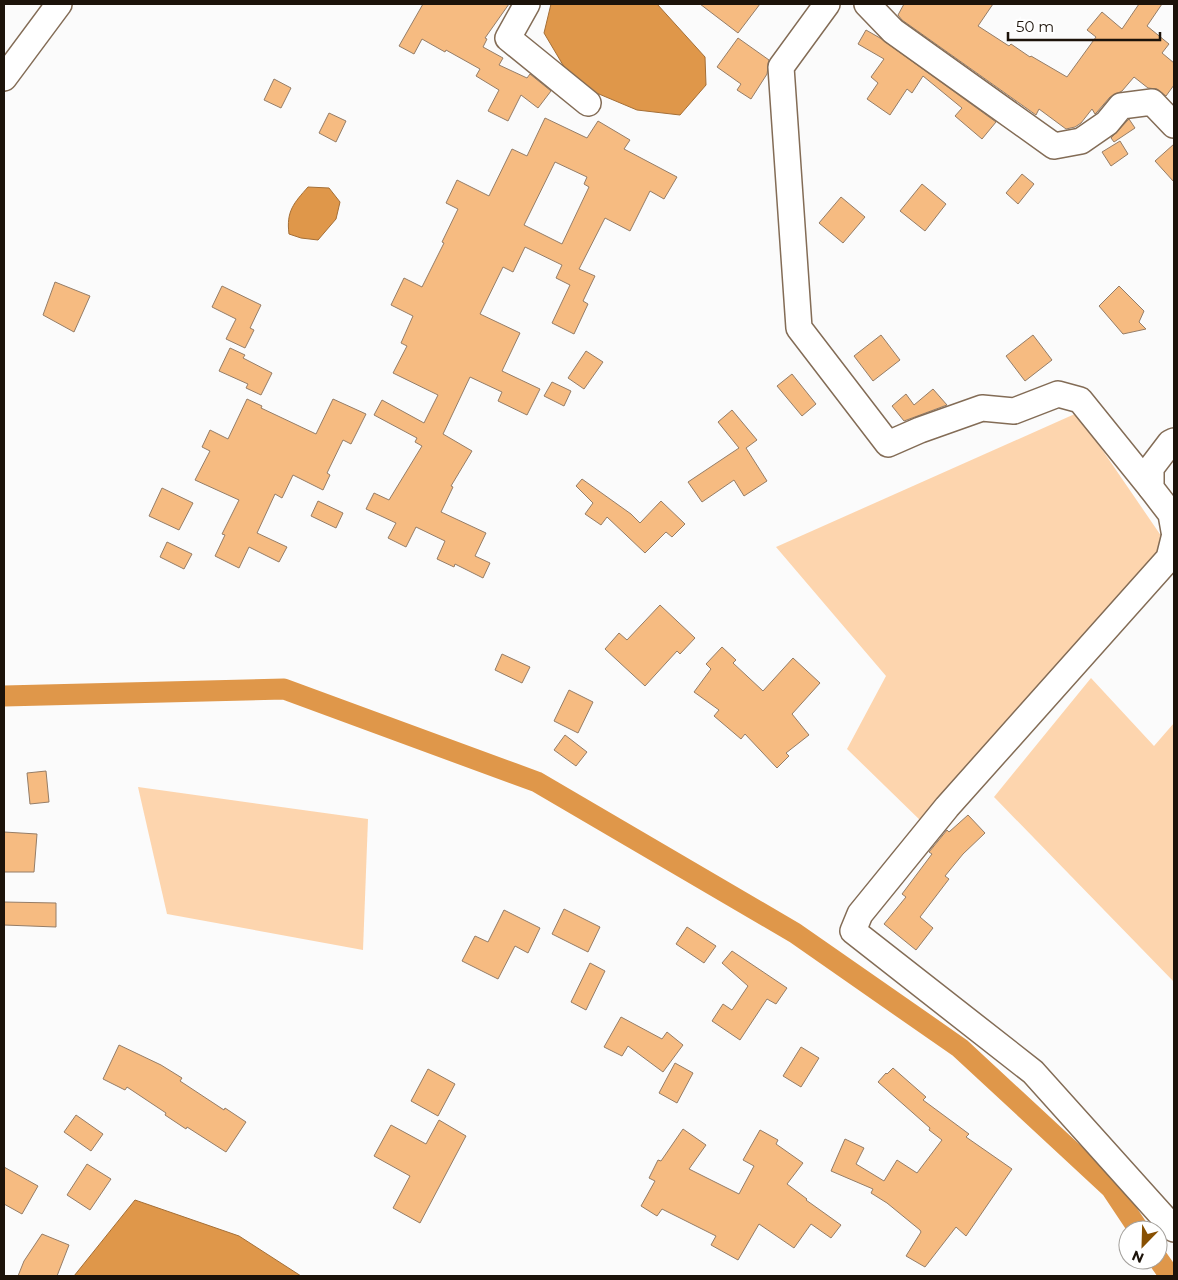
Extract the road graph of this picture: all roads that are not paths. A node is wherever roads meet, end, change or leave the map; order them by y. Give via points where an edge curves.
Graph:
1 (59, 4) edge
2 (527, 4) edge
3 (827, 4) edge
4 (867, 4) edge
5 (4, 78) edge
6 (588, 103) dead end
7 (1174, 125) edge
8 (1174, 441) edge
9 (1151, 488) junction
10 (1174, 530) edge
11 (1174, 538) edge
12 (1174, 1229) edge

1 - 5 street
2 - 6 street via 508,38
3 - 9 street via 781,67 800,328 888,444 982,408 1014,411 1058,394 1080,400
4 - 7 street via 893,31 1054,146 1081,141 1106,123 1121,106 1152,102
8 - 9 street via 1150,468
9 - 10 street via 1170,514
11 - 12 street via 1169,558 947,807 860,914 853,931 1033,1072

